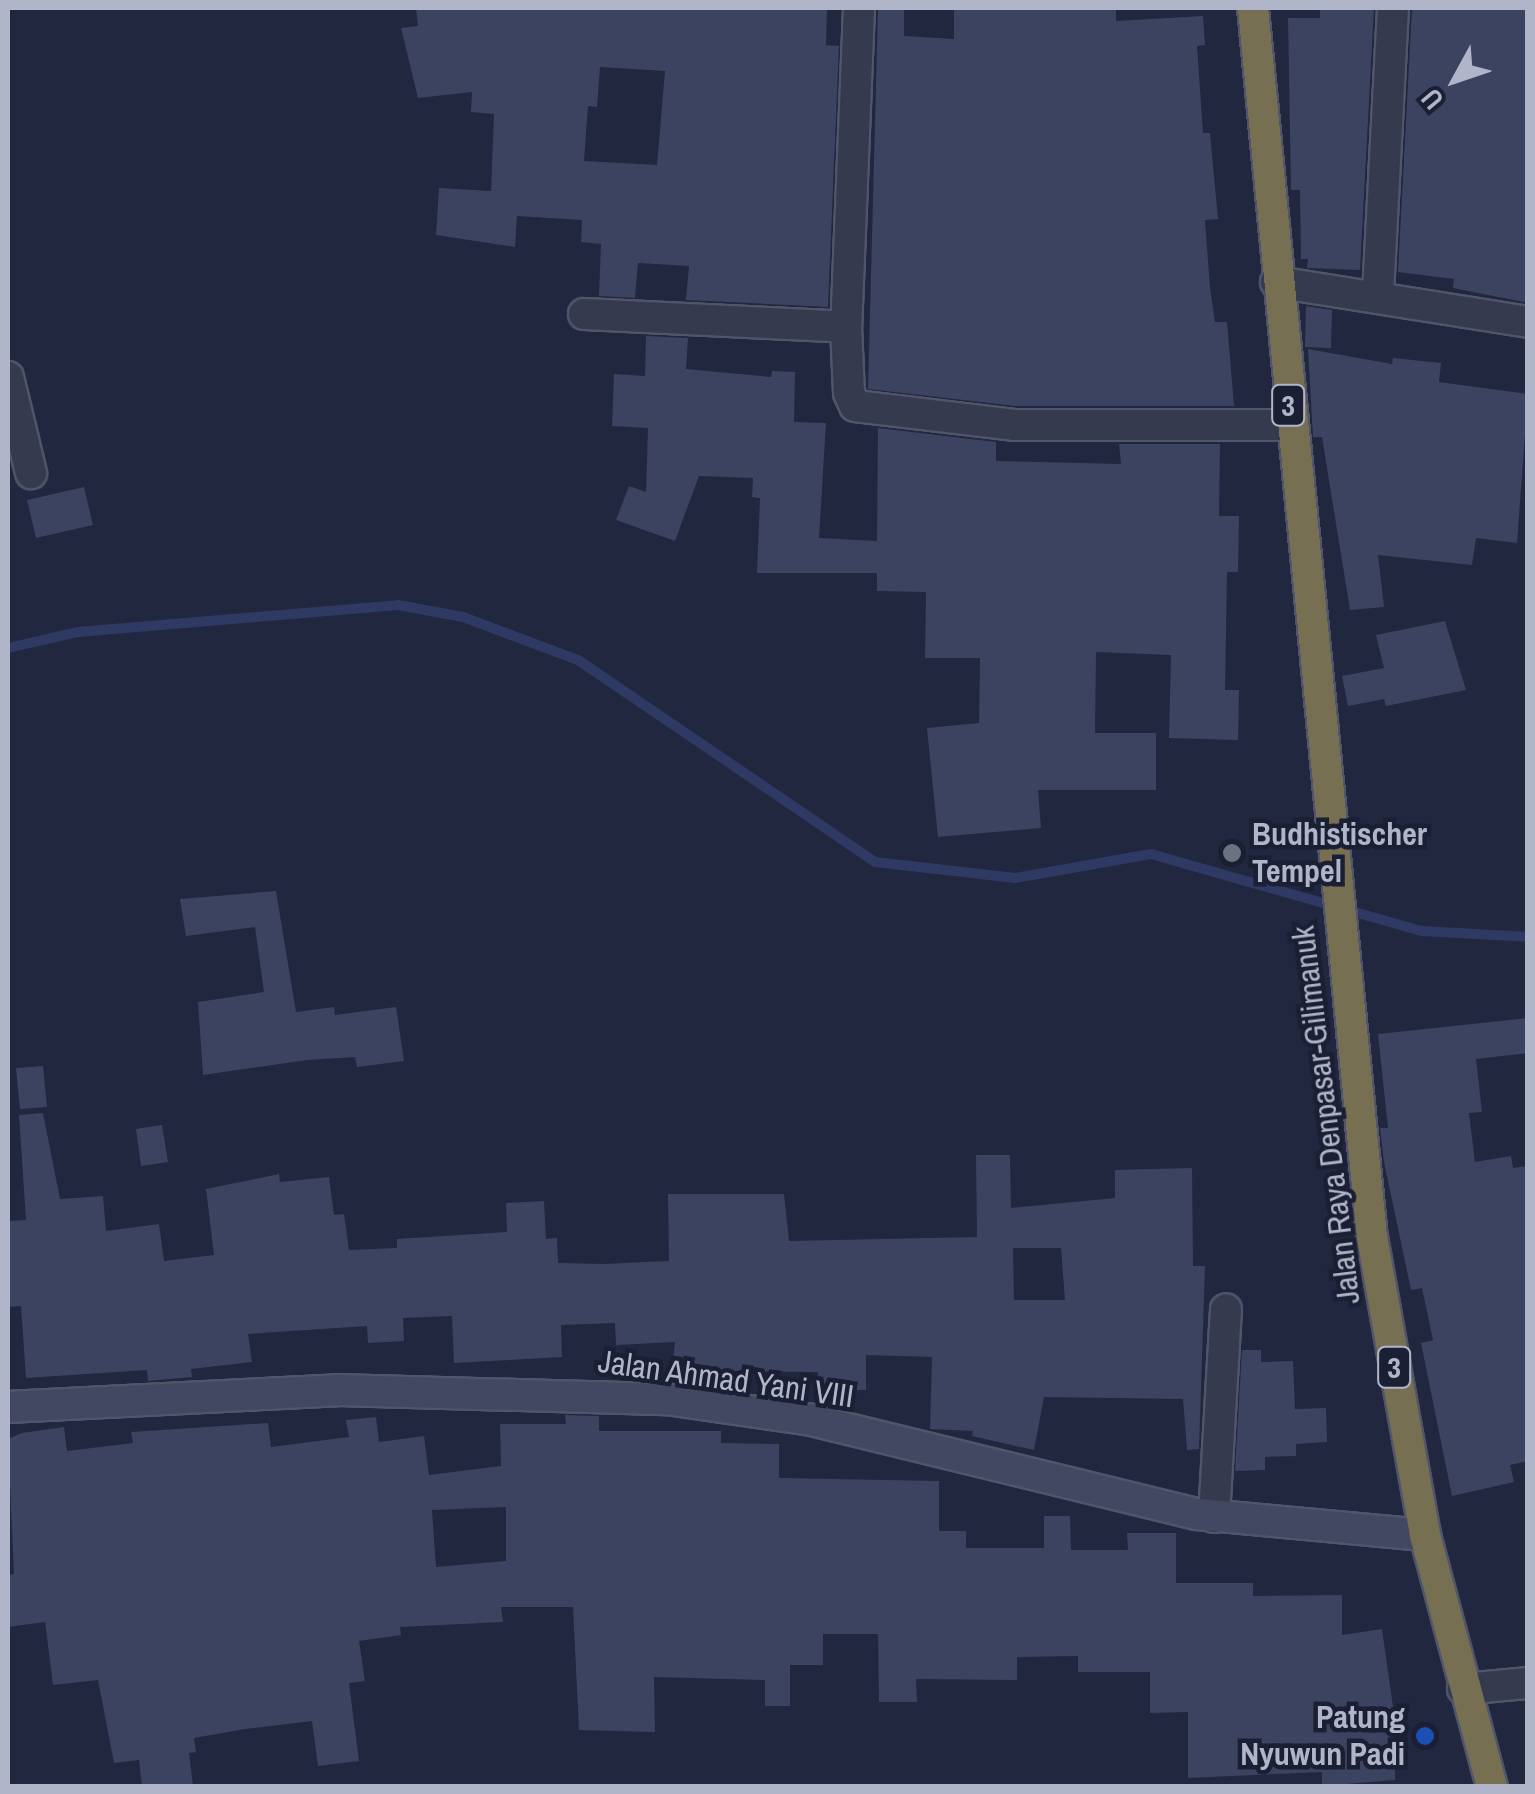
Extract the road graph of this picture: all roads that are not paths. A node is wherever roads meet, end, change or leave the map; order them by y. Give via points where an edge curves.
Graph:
1 (859, 8) edge
2 (1253, 8) edge
3 (1393, 8) edge
4 (1276, 282) junction
5 (1378, 294) junction
6 (584, 314) dead end
7 (1528, 322) edge
8 (846, 327) junction
9 (8, 377) edge
10 (1290, 424) junction
11 (31, 473) dead end
12 (1226, 1309) dead end
13 (8, 1408) edge
14 (1214, 1517) junction
15 (1425, 1535) junction
16 (1528, 1683) edge
17 (1462, 1689) junction
18 (1492, 1786) edge

1 - 8 street
2 - 4 highway, Jalan Raya Denpasar-Gilimanuk / 3
3 - 5 street
4 - 5 street
4 - 10 highway, Jalan Raya Denpasar-Gilimanuk / 3
5 - 7 street
6 - 8 street
8 - 10 street via 848,393 865,411 1014,425
9 - 11 street
10 - 15 highway, Jalan Raya Denpasar-Gilimanuk / 3 via 1372,1236
12 - 14 street
13 - 14 street, Jalan Ahmad Yani VIII via 338,1390 666,1399 811,1420
14 - 15 street, Jalan Ahmad Yani VIII
15 - 17 highway, Jalan Raya Denpasar-Gilimanuk / 3
16 - 17 street
17 - 18 highway, Jalan Raya Denpasar-Gilimanuk / 3

